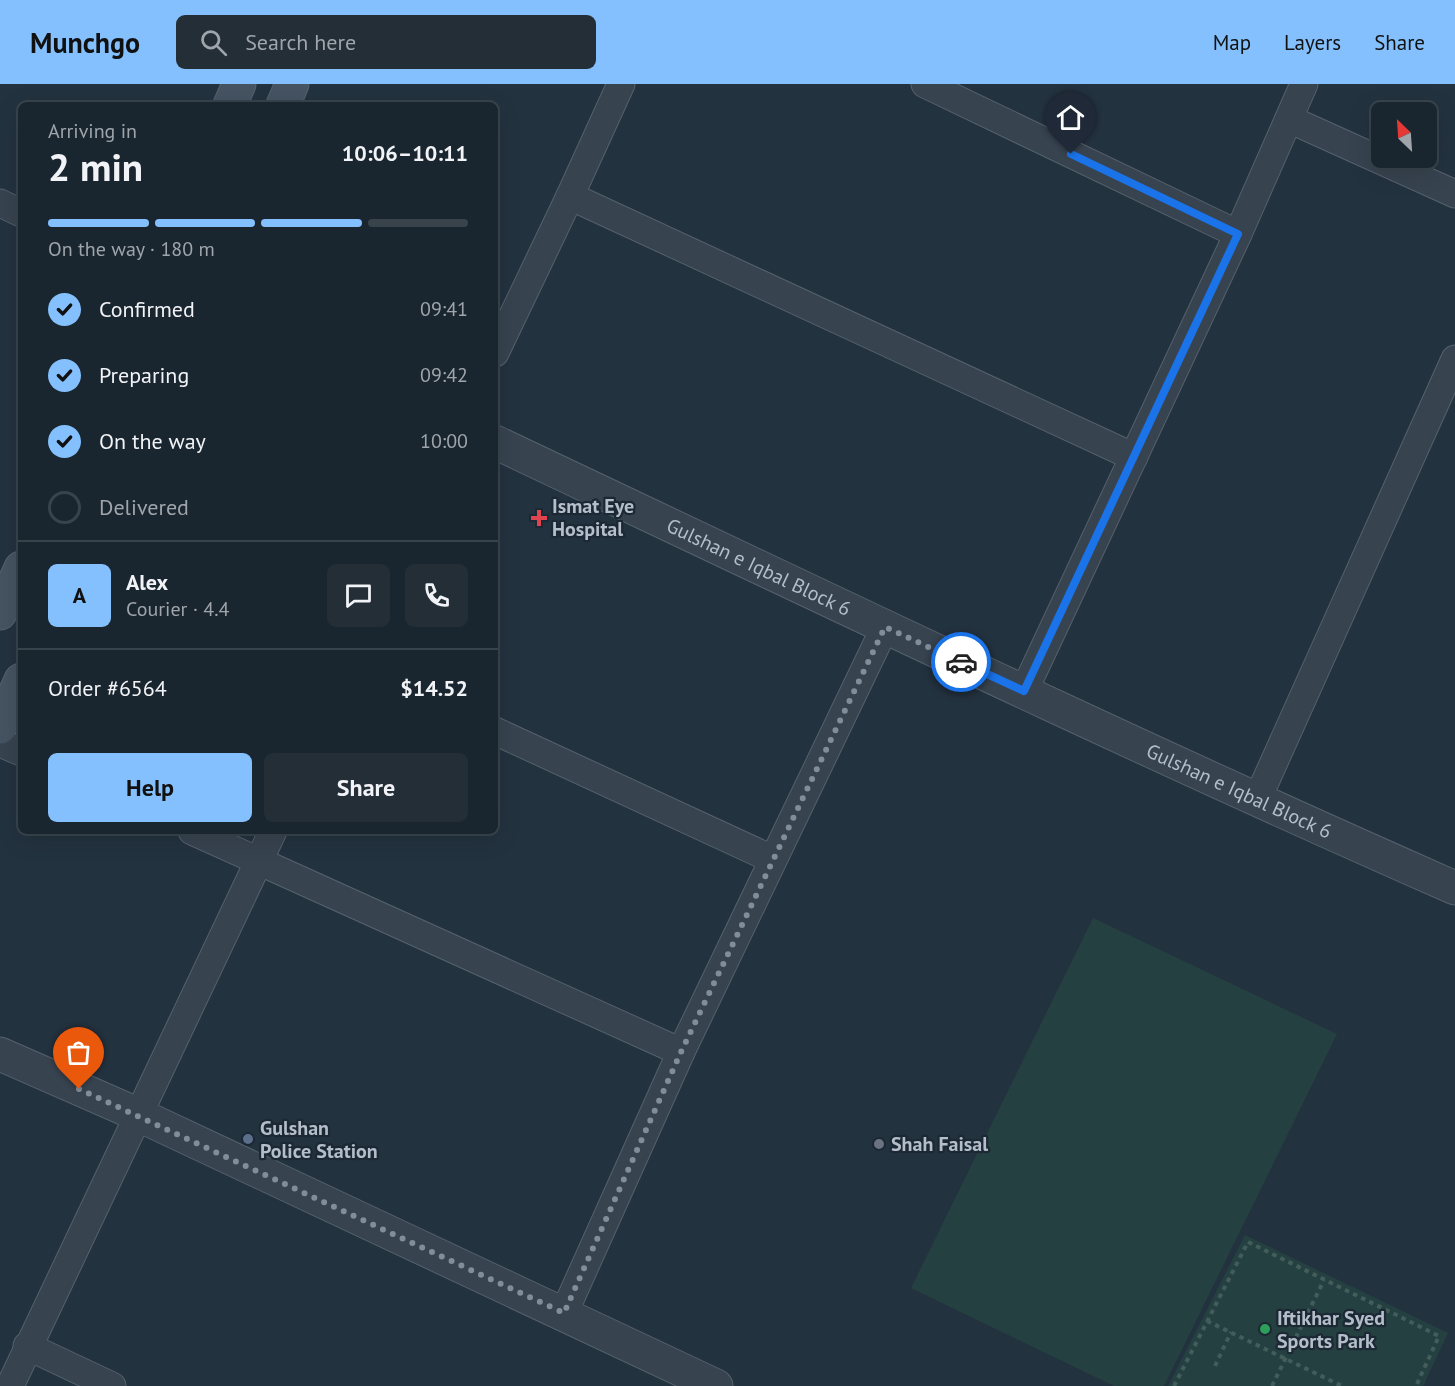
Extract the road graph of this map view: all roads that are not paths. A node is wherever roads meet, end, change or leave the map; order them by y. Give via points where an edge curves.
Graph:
1 (239, 84) edge
2 (292, 84) edge
3 (621, 84) edge
4 (925, 84) edge
5 (1304, 84) edge
6 (231, 102) edge
7 (284, 102) edge
8 (1289, 119) junction
9 (1455, 195) edge
10 (570, 196) junction
11 (0, 203) edge
12 (18, 212) edge
13 (1238, 234) junction
14 (498, 346) edge
15 (1455, 359) edge
16 (498, 443) edge
17 (1134, 457) junction
18 (18, 575) edge
19 (0, 614) edge
20 (885, 627) junction
21 (18, 687) edge
22 (1024, 691) junction
23 (0, 727) edge
24 (498, 732) edge
25 (0, 743) edge
26 (18, 751) edge
27 (1257, 800) junction
28 (199, 834) edge
29 (272, 834) edge
30 (772, 859) junction
31 (260, 862) junction
32 (1455, 888) edge
33 (681, 1052) junction
34 (0, 1054) edge
35 (139, 1115) junction
36 (564, 1313) junction
37 (27, 1346) junction
38 (706, 1384) edge
39 (10, 1386) edge
40 (112, 1386) edge

1 - 6 main road
2 - 7 main road
3 - 10 street
4 - 13 street
5 - 8 street
8 - 9 street
8 - 13 street
10 - 14 street
10 - 17 street
11 - 12 street
13 - 17 street
15 - 27 street
16 - 20 street, Gulshan e Iqbal Block 6
17 - 22 street
18 - 19 main road
20 - 22 street, Gulshan e Iqbal Block 6
20 - 30 street
21 - 23 main road
22 - 27 street, Gulshan e Iqbal Block 6
24 - 30 street
25 - 26 street
27 - 32 street, Gulshan e Iqbal Block 6
28 - 31 street
29 - 31 street
30 - 33 street
31 - 33 street
31 - 35 street
33 - 36 street
34 - 35 street
35 - 36 street
35 - 37 street
36 - 38 street
37 - 39 street
37 - 40 street

